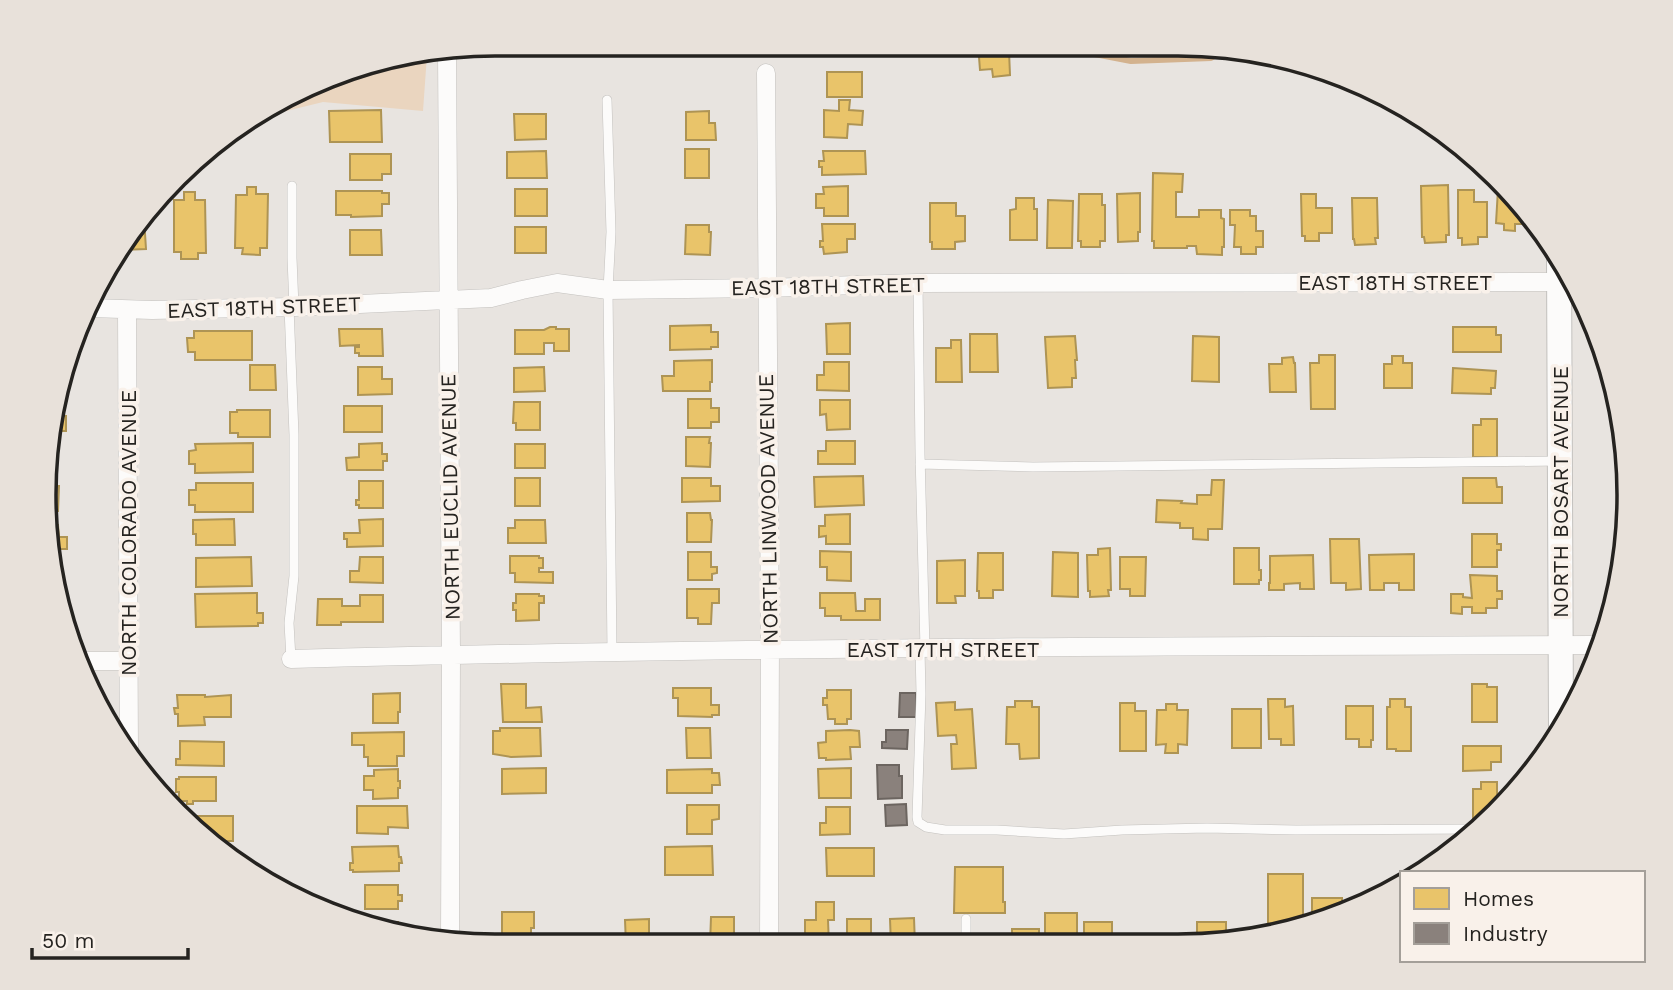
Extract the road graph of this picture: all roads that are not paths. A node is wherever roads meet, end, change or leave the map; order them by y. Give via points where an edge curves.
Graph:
1 (447, 59) edge
2 (766, 73) dead end
3 (607, 100) dead end
4 (292, 186) dead end
5 (1557, 274) edge
6 (918, 283) junction
7 (1562, 283) edge
8 (766, 288) junction
9 (608, 290) junction
10 (448, 300) junction
11 (292, 307) junction
12 (98, 308) edge
13 (127, 310) junction
14 (1559, 461) junction
15 (920, 464) junction
16 (1561, 645) junction
17 (1591, 645) edge
18 (922, 649) junction
19 (770, 650) junction
20 (612, 652) junction
21 (451, 655) junction
22 (291, 659) joint
23 (88, 661) edge
24 (128, 661) junction
25 (1561, 709) edge
26 (129, 737) edge
27 (1462, 829) edge
28 (966, 919) dead end
29 (450, 931) edge
30 (769, 934) edge
31 (966, 934) edge

1 - 10 street, NORTH EUCLID AVENUE
2 - 8 street, NORTH LINWOOD AVENUE
3 - 9 lane
4 - 11 lane
5 - 6 street, EAST 18TH STREET
6 - 8 street, EAST 18TH STREET
6 - 15 lane
7 - 14 street, NORTH BOSART AVENUE
8 - 9 street, EAST 18TH STREET
8 - 19 street, NORTH LINWOOD AVENUE
9 - 10 street, EAST 18TH STREET via 556,283 491,298
9 - 20 lane
10 - 11 street, EAST 18TH STREET
10 - 21 street, NORTH EUCLID AVENUE
11 - 13 street, EAST 18TH STREET
11 - 22 lane
12 - 13 street, EAST 18TH STREET
13 - 24 street, NORTH COLORADO AVENUE
14 - 15 lane via 1033,467
14 - 16 street, NORTH BOSART AVENUE
15 - 18 lane
16 - 17 street, EAST 17TH STREET
16 - 18 street, EAST 17TH STREET
16 - 25 street, NORTH BOSART AVENUE
18 - 19 street, EAST 17TH STREET
18 - 27 lane via 917,817 926,827 1064,834 1207,828
19 - 20 street, EAST 17TH STREET
19 - 30 street, NORTH LINWOOD AVENUE
20 - 21 street, EAST 17TH STREET
21 - 22 street, EAST 17TH STREET
21 - 29 street, NORTH EUCLID AVENUE
23 - 24 street
24 - 26 street, NORTH COLORADO AVENUE
28 - 31 lane

